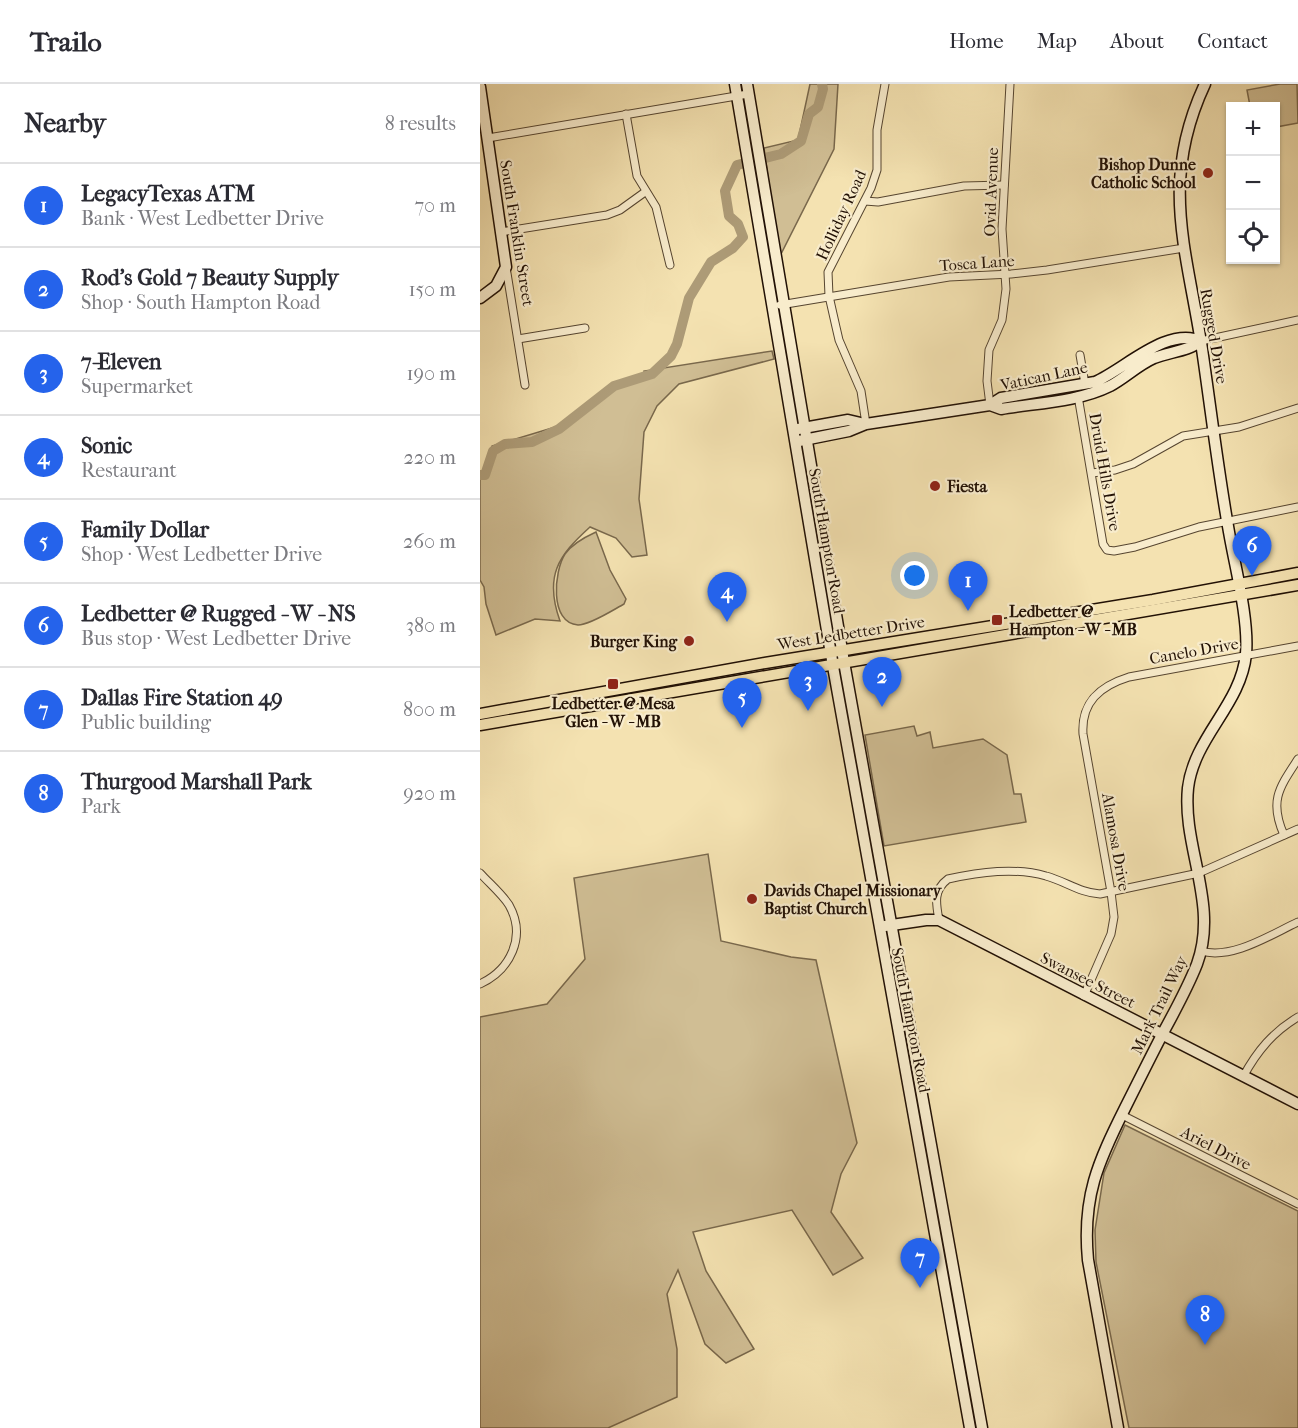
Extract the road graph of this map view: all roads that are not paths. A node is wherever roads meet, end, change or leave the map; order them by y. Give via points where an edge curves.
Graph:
1 (885, 84) edge
2 (1010, 84) edge
3 (1205, 84) edge
4 (480, 87) edge
5 (736, 89) edge
6 (748, 89) edge
7 (626, 114) junction
8 (488, 138) junction
9 (1004, 185) junction
10 (645, 192) junction
11 (865, 201) junction
12 (501, 232) junction
13 (1184, 248) junction
14 (670, 265) dead end
15 (506, 267) junction
16 (1005, 275) junction
17 (830, 296) junction
18 (480, 298) edge
19 (783, 304) junction
20 (772, 306) junction
21 (1298, 320) edge
22 (585, 327) dead end
23 (518, 339) junction
24 (1201, 340) junction
25 (1080, 355) dead end
26 (1085, 384) junction
27 (525, 385) dead end
28 (1078, 396) junction
29 (990, 405) junction
30 (1298, 408) edge
31 (866, 424) junction
32 (799, 429) junction
33 (1214, 431) junction
34 (801, 441) junction
35 (1092, 473) junction
36 (814, 486) junction
37 (802, 488) junction
38 (1298, 507) edge
39 (1227, 523) junction
40 (1298, 573) edge
41 (1238, 584) junction
42 (1298, 585) edge
43 (1240, 596) junction
44 (940, 634) junction
45 (940, 646) junction
46 (1298, 646) edge
47 (842, 650) junction
48 (830, 652) junction
49 (1246, 656) junction
50 (844, 662) junction
51 (832, 664) junction
52 (708, 672) junction
53 (711, 686) junction
54 (624, 689) junction
55 (1098, 692) joint
56 (557, 700) junction
57 (586, 706) junction
58 (480, 714) edge
59 (528, 716) junction
60 (480, 725) edge
61 (1298, 759) edge
62 (1298, 829) edge
63 (1284, 835) junction
64 (864, 838) junction
65 (876, 838) junction
66 (480, 873) edge
67 (1199, 873) junction
68 (1111, 892) junction
69 (939, 920) junction
70 (1298, 922) edge
71 (891, 925) junction
72 (879, 927) junction
73 (1201, 951) junction
74 (480, 984) edge
75 (1084, 996) junction
76 (906, 1010) junction
77 (894, 1012) junction
78 (1298, 1017) edge
79 (1162, 1035) junction
80 (1243, 1077) junction
81 (1298, 1104) edge
82 (1122, 1114) junction
83 (1298, 1204) edge
84 (945, 1255) junction
85 (970, 1428) edge
86 (982, 1428) edge
87 (1118, 1428) edge

1 - 11 street, Holliday Road via 877,130 877,170
2 - 9 street, Ovid Avenue
3 - 13 street, Rugged Drive via 1195,104 1181,160 1179,212
4 - 8 street, South Franklin Street
5 - 6 street
5 - 7 street
5 - 20 street, South Hampton Road
6 - 19 street, South Hampton Road
7 - 8 street
7 - 10 street via 637,176
8 - 12 street, South Franklin Street
9 - 11 street via 964,186
9 - 16 street, Ovid Avenue
10 - 12 street via 607,215
10 - 14 street via 656,207
11 - 17 street, Holliday Road via 831,264
12 - 15 street, South Franklin Street
13 - 16 street, Tosca Lane
13 - 24 street, Rugged Drive
15 - 18 street via 496,286
15 - 23 street, South Franklin Street
16 - 17 street, Tosca Lane via 954,276
16 - 29 street, Ovid Avenue via 1002,320 989,350
17 - 19 street, Tosca Lane
17 - 31 street, Holliday Road via 839,340 861,391
19 - 20 street, Tosca Lane
19 - 32 street, South Hampton Road
20 - 32 street, South Hampton Road
21 - 24 street, Vatican Lane
22 - 23 street
23 - 27 street, South Franklin Street
24 - 26 street, Vatican Lane via 1191,336 1167,341 1108,376
24 - 28 street, Vatican Lane via 1194,347 1151,359 1111,385
24 - 33 street, Rugged Drive
25 - 26 street
26 - 28 street
26 - 29 street, Vatican Lane via 1001,398
28 - 29 street, Vatican Lane via 1001,409
28 - 35 street, Druid Hills Drive
29 - 31 street, Vatican Lane
30 - 33 street via 1248,425
31 - 32 street, Vatican Lane via 848,420
31 - 34 street, Vatican Lane via 849,432
32 - 34 street, South Hampton Road
33 - 35 street via 1183,436 1133,464
33 - 39 street, Rugged Drive
34 - 36 street, South Hampton Road
34 - 37 street, South Hampton Road
35 - 39 street, Druid Hills Drive via 1107,550 1135,547 1199,527
36 - 37 street
36 - 47 street, South Hampton Road
37 - 48 street, South Hampton Road
38 - 39 street
39 - 41 street, Rugged Drive
40 - 41 main road, West Ledbetter Drive
41 - 43 street, Rugged Drive
41 - 44 main road, West Ledbetter Drive
42 - 43 main road, West Ledbetter Drive
43 - 45 main road, West Ledbetter Drive
43 - 49 street, Mark Trail Way
44 - 45 main road
44 - 47 main road, West Ledbetter Drive
45 - 50 main road, West Ledbetter Drive
46 - 49 street, Canelo Drive
47 - 48 main road, West Ledbetter Drive
47 - 50 street, South Hampton Road
48 - 51 street, South Hampton Road
48 - 52 main road, West Ledbetter Drive
49 - 55 street, Canelo Drive via 1129,677
49 - 67 street, Mark Trail Way via 1235,693 1191,770 1188,806
50 - 51 main road, West Ledbetter Drive
50 - 65 street, South Hampton Road
51 - 53 main road, West Ledbetter Drive
51 - 64 street, South Hampton Road
52 - 53 main road
52 - 54 main road, West Ledbetter Drive
53 - 57 main road, West Ledbetter Drive
54 - 56 main road, West Ledbetter Drive
54 - 57 main road via 597,696
55 - 68 street, Alamosa Drive via 1085,715 1083,734
56 - 58 main road, West Ledbetter Drive
56 - 59 main road via 556,707
57 - 59 main road, West Ledbetter Drive
59 - 60 main road, West Ledbetter Drive
61 - 63 street via 1275,802
62 - 63 street
63 - 67 street
64 - 65 street
64 - 72 street, South Hampton Road
65 - 71 street, South Hampton Road
66 - 74 street via 508,904 516,935 505,967
67 - 68 street
67 - 73 street, Mark Trail Way via 1203,908
68 - 69 street via 1090,893 1029,872 958,877 948,879 937,891
68 - 75 street, Alamosa Drive via 1111,934
69 - 71 street
69 - 75 street, Swansee Street
70 - 73 street via 1235,951
71 - 72 street
71 - 76 street, South Hampton Road
72 - 77 street, South Hampton Road
73 - 79 street, Mark Trail Way via 1189,984
75 - 79 street, Swansee Street
76 - 77 street
76 - 84 street, South Hampton Road
77 - 84 street, South Hampton Road
78 - 80 street via 1258,1051
79 - 80 street, Swansee Street
79 - 82 street, Mark Trail Way
80 - 81 street, Swansee Street
82 - 83 street, Ariel Drive
82 - 87 street, Mark Trail Way via 1094,1179 1086,1233
84 - 85 street, South Hampton Road
84 - 86 street, South Hampton Road

